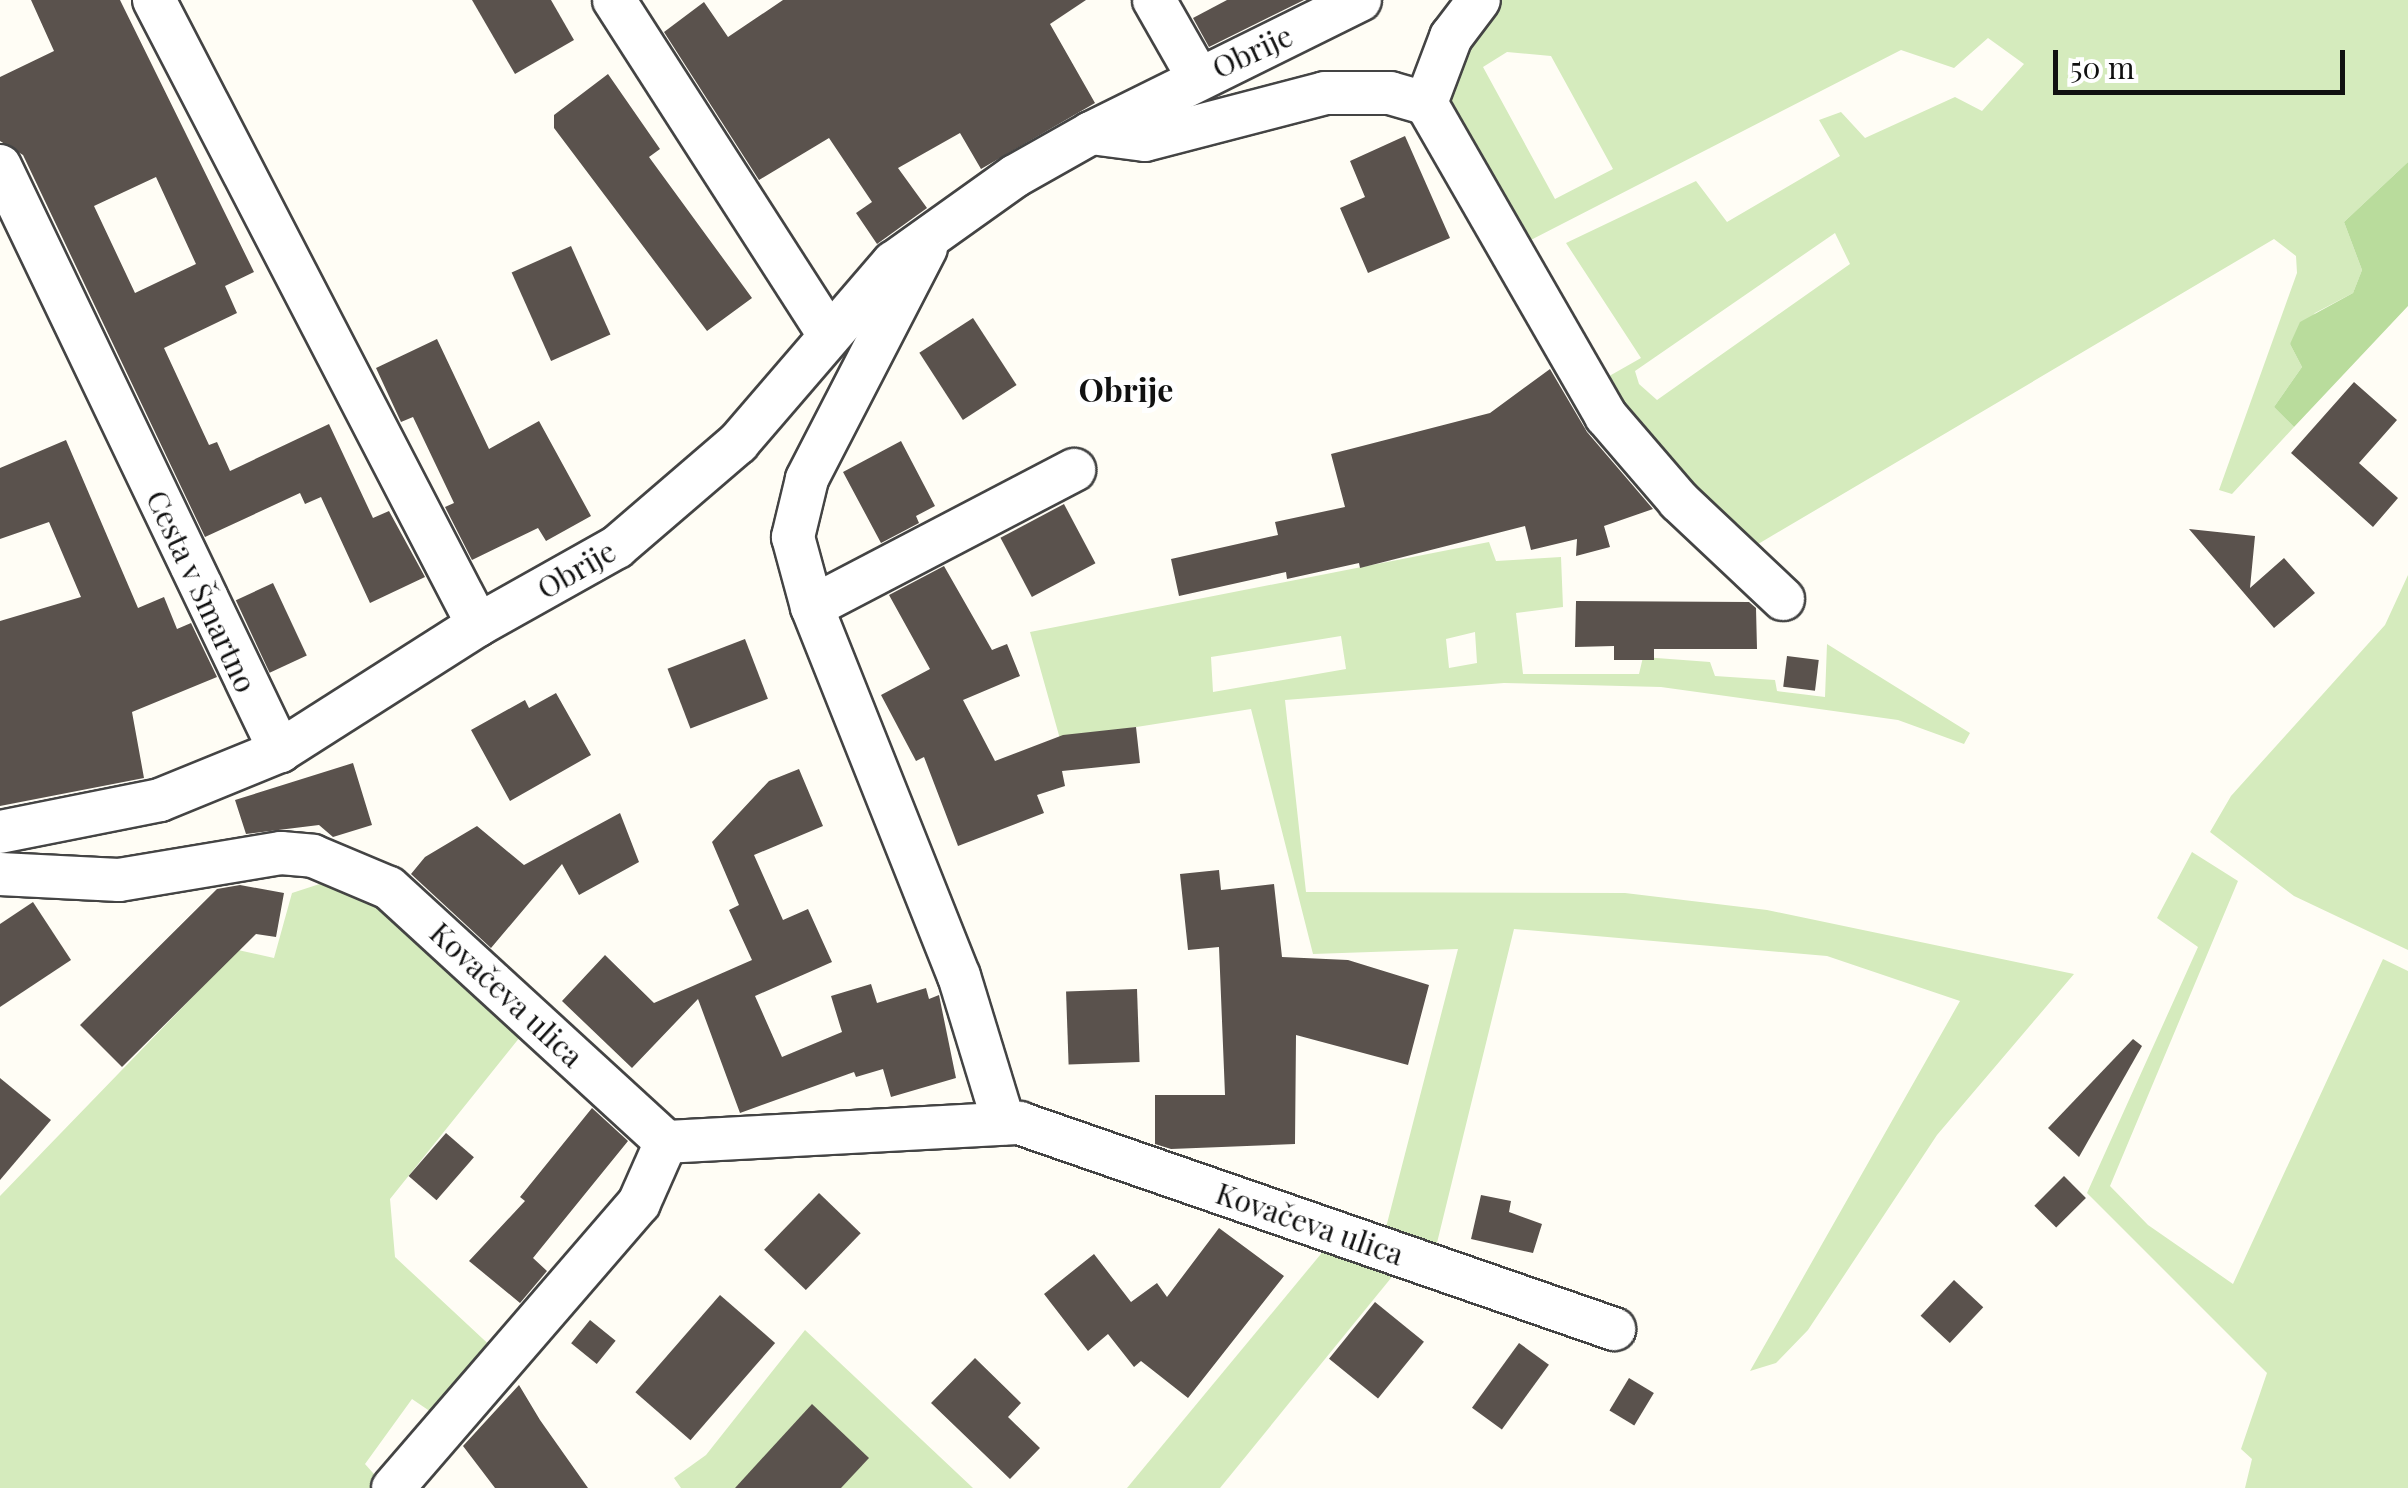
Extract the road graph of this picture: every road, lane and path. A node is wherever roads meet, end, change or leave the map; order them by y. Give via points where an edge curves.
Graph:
1 (154, 0) edge
2 (614, 0) edge
3 (1154, 0) edge
4 (1360, 0) edge
5 (1479, 0) edge
6 (1198, 77) junction
7 (1426, 103) junction
8 (1091, 133) junction
9 (0, 166) edge
10 (930, 238) junction
11 (827, 332) junction
12 (1074, 470) dead end
13 (1784, 599) dead end
14 (812, 608) junction
15 (478, 625) junction
16 (280, 752) junction
17 (0, 832) edge
18 (0, 874) edge
19 (1004, 1123) junction
20 (666, 1142) junction
21 (1614, 1329) dead end
22 (393, 1488) edge

1 - 15 street
2 - 11 street
3 - 6 street, Obrije
4 - 6 street, Obrije
5 - 7 street via 1452,37
6 - 8 street, Obrije
7 - 8 street via 1390,92 1326,94 1145,140
7 - 13 street via 1606,416 1679,500
8 - 10 street, Obrije via 1015,176
9 - 16 street, Cesta v Šmartno
10 - 11 street, Obrije via 893,263
10 - 14 street via 806,479 793,537
11 - 15 street, Obrije via 738,443 630,535
12 - 14 street
14 - 19 street via 959,976
15 - 16 street, Obrije
16 - 17 street via 160,800
18 - 20 street, Kovačeva ulica via 119,880 281,853 313,856 389,888
19 - 20 street, Kovačeva ulica
19 - 21 street, Kovačeva ulica
20 - 22 street via 639,1203

